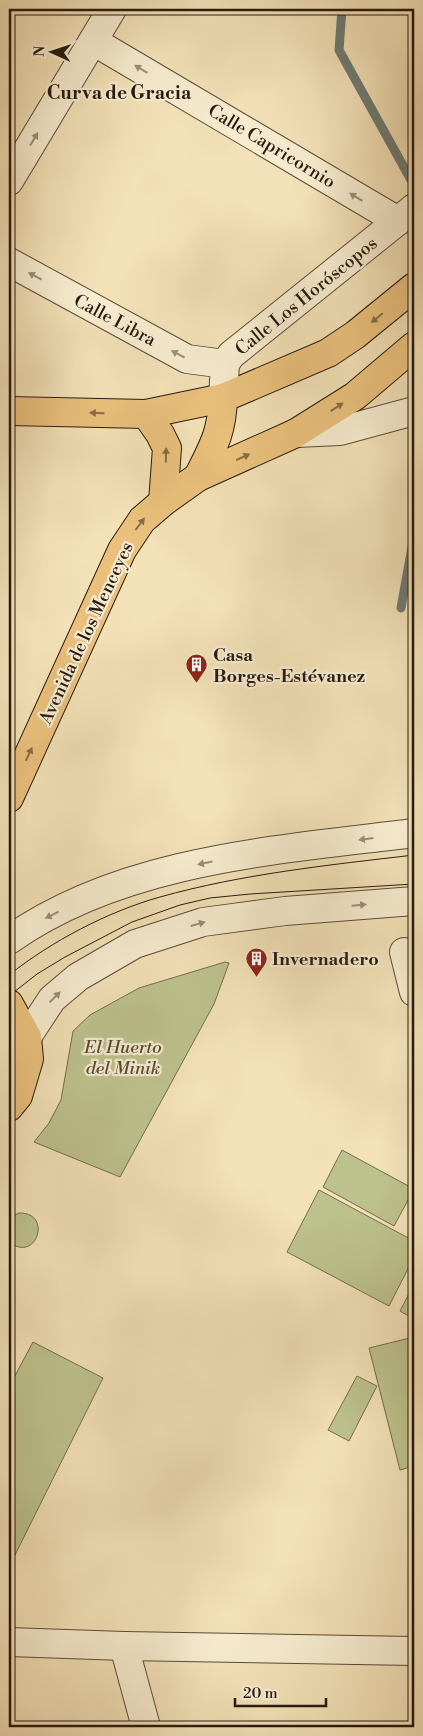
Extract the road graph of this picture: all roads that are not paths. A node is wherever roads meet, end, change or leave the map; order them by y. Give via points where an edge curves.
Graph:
1 (112, 9) edge
2 (93, 41) junction
3 (9, 181) edge
4 (406, 214) edge
5 (9, 262) edge
6 (414, 287) edge
7 (414, 346) edge
8 (225, 364) junction
9 (223, 398) junction
10 (9, 411) edge
11 (414, 411) edge
12 (146, 414) junction
13 (296, 434) junction
14 (198, 477) junction
15 (163, 502) junction
16 (9, 798) edge
17 (414, 833) edge
18 (414, 901) edge
19 (9, 940) edge
20 (404, 952) dead end
21 (414, 992) edge
22 (9, 1004) edge
23 (27, 1037) junction
24 (9, 1108) edge
25 (9, 1642) edge
26 (124, 1646) junction
27 (414, 1651) edge
28 (146, 1727) edge

1 - 2 street
3 -> 2 street
4 -> 2 street, Calle Capricornio
4 - 8 street, Calle Los Horóscopos via 231,355
8 -> 5 street, Calle Libra via 187,359
6 -> 9 main road via 328,353
13 -> 7 main road, Avenida de los Menceyes via 355,396
8 - 9 street, Calle Los Horóscopos
9 - 12 main road
9 - 14 main road via 217,439
12 -> 10 main road
11 - 13 street via 340,431
15 -> 12 main road via 167,448
14 -> 13 main road, Avenida de los Menceyes
14 - 15 main road, Avenida de los Menceyes
16 -> 15 main road, Avenida de los Menceyes via 122,550 142,520
17 -> 19 street via 254,854 150,875 85,899 30,925
23 -> 18 street via 52,999 78,977 135,944 202,922 285,911
20 - 21 street
22 - 23 main road
23 - 24 main road via 29,1059 18,1096
25 - 26 street
26 - 27 street
26 - 28 street

